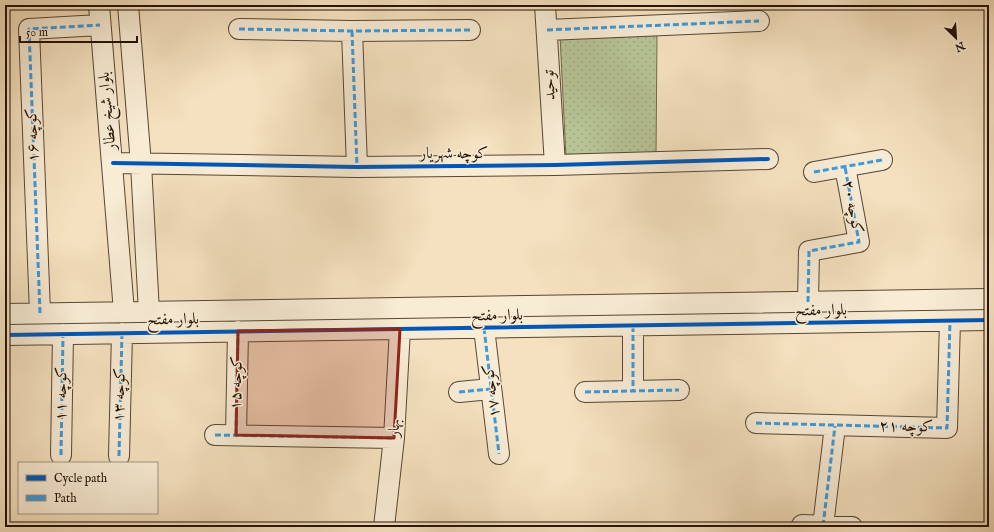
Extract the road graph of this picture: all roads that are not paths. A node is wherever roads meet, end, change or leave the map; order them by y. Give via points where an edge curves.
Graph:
1 (99, 5) edge
2 (128, 5) edge
3 (545, 5) edge
4 (758, 21) dead end
5 (100, 25) junction
6 (239, 30) dead end
7 (470, 30) dead end
8 (547, 30) junction
9 (352, 31) junction
10 (768, 159) dead end
11 (882, 160) dead end
12 (113, 164) junction
13 (141, 164) junction
14 (555, 166) junction
15 (356, 167) junction
16 (845, 167) junction
17 (814, 172) dead end
18 (989, 299) edge
19 (808, 302) junction
20 (527, 306) junction
21 (124, 312) junction
22 (149, 312) junction
23 (40, 313) junction
24 (5, 314) edge
25 (989, 320) edge
26 (950, 321) junction
27 (633, 326) junction
28 (527, 327) junction
29 (484, 328) junction
30 (400, 329) junction
31 (238, 331) junction
32 (122, 333) junction
33 (63, 334) junction
34 (5, 335) edge
35 (491, 389) junction
36 (679, 390) dead end
37 (633, 391) junction
38 (459, 392) dead end
39 (585, 392) dead end
40 (756, 423) dead end
41 (835, 426) junction
42 (216, 435) dead end
43 (236, 435) junction
44 (394, 438) junction
45 (61, 454) dead end
46 (499, 454) dead end
47 (118, 456) dead end
48 (802, 525) dead end
49 (823, 526) edge
50 (384, 527) edge
51 (852, 527) edge

1 - 5 street, بلوار شیخ عطار
2 - 13 street, بلوار شیخ عطار
3 - 8 street, توحید
4 - 8 street
5 - 12 street, بلوار شیخ عطار
5 - 23 street, کوچه ۱۶ via 29,29
6 - 9 street
7 - 9 street
8 - 14 street, توحید
9 - 15 street
10 - 14 street, کوچه شهریار
11 - 16 street
12 - 13 street, کوچه شهریار
12 - 21 street, بلوار شیخ عطار
13 - 15 street, کوچه شهریار
13 - 22 street, بلوار شیخ عطار
14 - 15 street, کوچه شهریار
16 - 17 street
16 - 19 street, کوچه ۲۰ via 859,242 809,251
18 - 19 street, بلوار مفتح
19 - 20 street, بلوار مفتح
20 - 22 street, بلوار مفتح
20 - 28 street
21 - 22 street, بلوار مفتح
21 - 23 street, بلوار مفتح
23 - 24 street, بلوار مفتح
25 - 26 street, بلوار مفتح
26 - 27 street, بلوار مفتح
26 - 41 street, کوچه ۲۱ via 948,428
27 - 28 street, بلوار مفتح
27 - 37 street
28 - 29 street, بلوار مفتح
29 - 30 street, بلوار مفتح
29 - 35 street, کوچه ۱۷
30 - 31 street, بلوار مفتح
30 - 44 street, بهار
31 - 32 street, بلوار مفتح
31 - 43 street, کوچه ۱۵
32 - 33 street, بلوار مفتح
32 - 47 street, کوچه ۱۳
33 - 34 street, بلوار مفتح
33 - 45 street, کوچه ۱۱
35 - 38 street
35 - 46 street, کوچه ۱۷
36 - 37 street
37 - 39 street
40 - 41 street, کوچه ۲۱
41 - 49 street
42 - 43 street
43 - 44 street
44 - 50 street, بهار
48 - 49 street
49 - 51 street

